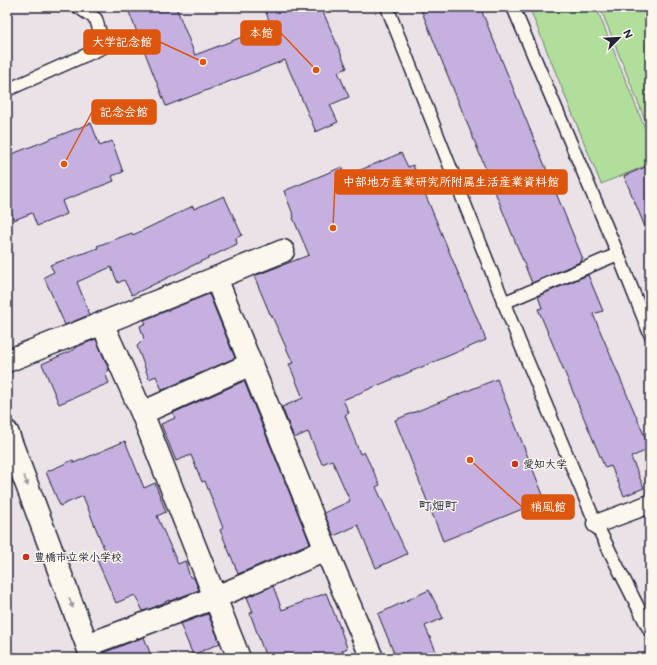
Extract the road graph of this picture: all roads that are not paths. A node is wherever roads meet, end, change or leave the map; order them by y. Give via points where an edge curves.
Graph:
1 (78, 7) edge
2 (387, 7) edge
3 (513, 7) edge
4 (7, 90) edge
5 (283, 251) dead end
6 (618, 254) junction
7 (216, 278) junction
8 (503, 303) junction
9 (102, 323) junction
10 (650, 334) edge
11 (7, 361) edge
12 (251, 364) junction
13 (142, 413) junction
14 (7, 432) edge
15 (650, 504) edge
16 (596, 524) junction
17 (326, 550) junction
18 (214, 598) junction
19 (650, 631) edge
20 (89, 651) edge
21 (239, 658) edge
22 (372, 658) edge

1 - 4 lane via 96,19 104,47
2 - 8 lane
3 - 6 lane
5 - 7 street
6 - 8 lane
6 - 10 lane
7 - 9 street
7 - 12 street
8 - 16 lane
9 - 11 street
9 - 13 street
12 - 13 street
12 - 17 street
13 - 18 street
14 -> 20 street
15 - 16 street
16 - 19 lane
17 - 18 street
17 - 22 street
18 - 20 street
18 - 21 street

